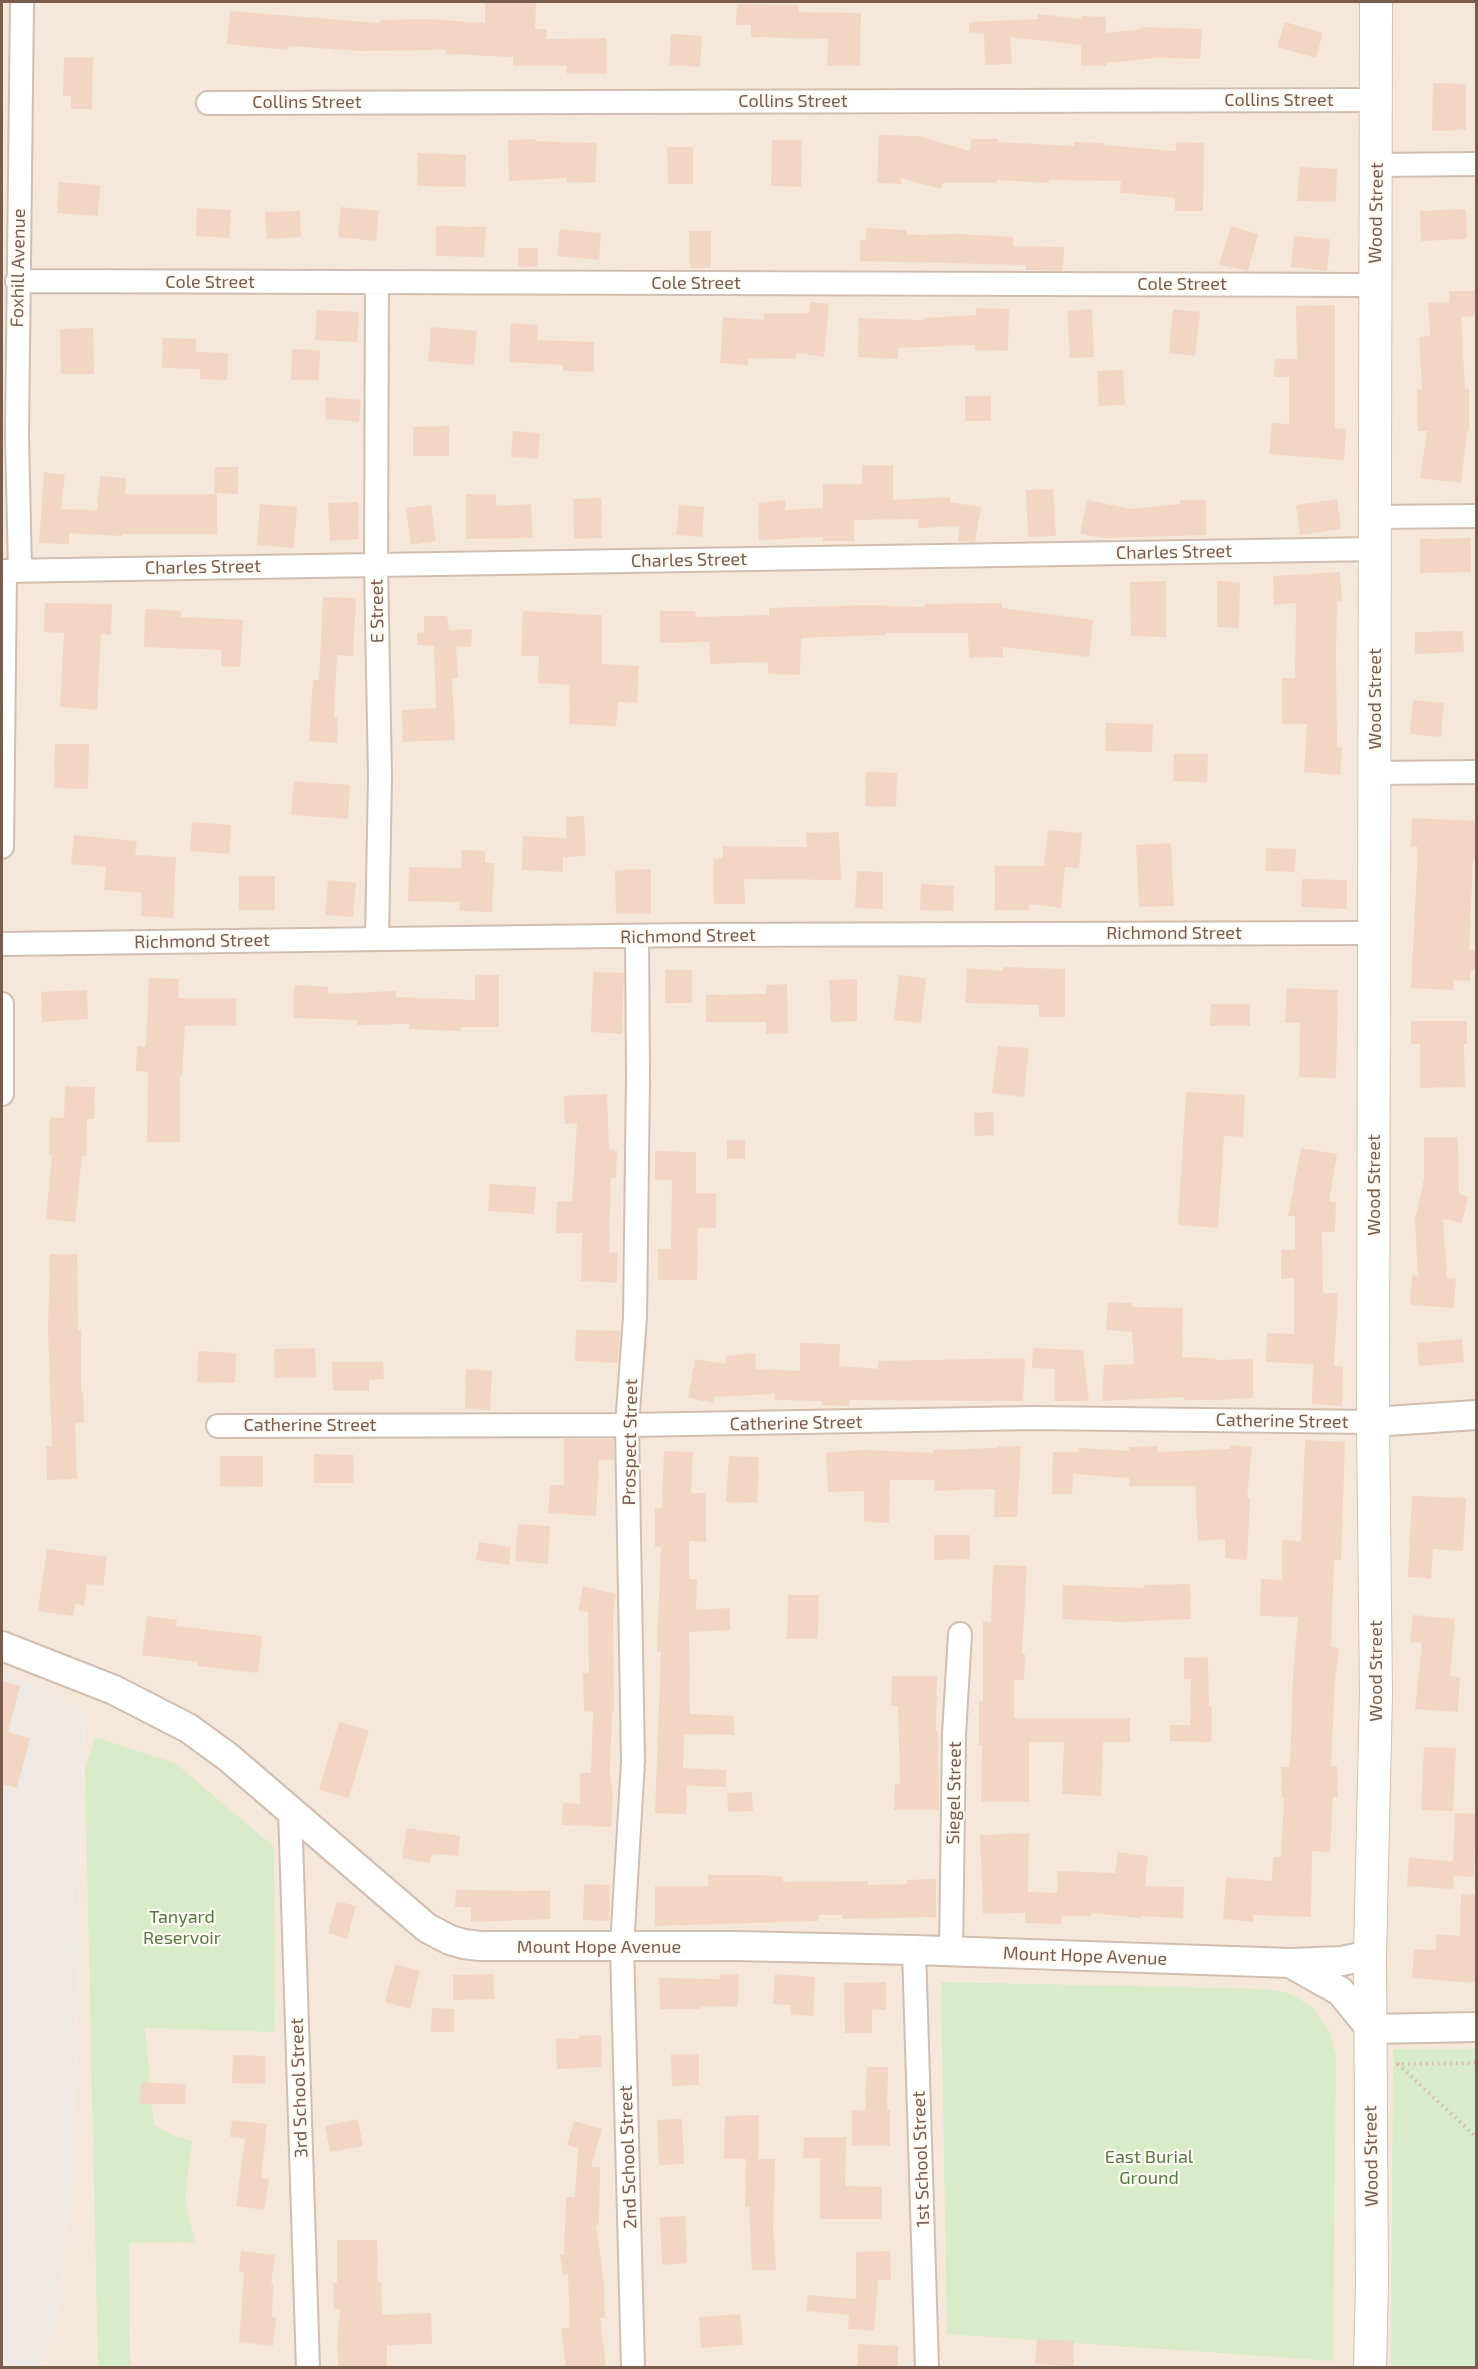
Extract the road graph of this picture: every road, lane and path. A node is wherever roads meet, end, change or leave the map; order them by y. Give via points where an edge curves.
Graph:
1 (22, 2) edge
2 (1376, 2) edge
3 (1377, 100) junction
4 (208, 103) dead end
5 (1476, 164) edge
6 (1376, 165) junction
7 (17, 282) junction
8 (377, 282) junction
9 (1375, 285) junction
10 (1476, 516) edge
11 (1374, 517) junction
12 (1376, 549) junction
13 (376, 565) junction
14 (9, 571) edge
15 (1476, 772) edge
16 (1375, 773) junction
17 (2, 847) edge
18 (1375, 933) junction
19 (637, 937) junction
20 (377, 939) junction
21 (2, 944) edge
22 (2, 1004) edge
23 (2, 1094) edge
24 (1476, 1415) edge
25 (1373, 1422) junction
26 (627, 1425) junction
27 (218, 1426) dead end
28 (960, 1634) dead end
29 (2, 1646) edge
30 (290, 1809) junction
31 (622, 1947) junction
32 (914, 1950) junction
33 (951, 1952) junction
34 (1370, 1954) junction
35 (1290, 1963) junction
36 (1476, 2027) edge
37 (1371, 2029) junction
38 (1396, 2063) junction
39 (1476, 2063) edge
40 (1476, 2137) edge
41 (308, 2367) edge
42 (633, 2367) edge
43 (927, 2367) edge
44 (1370, 2367) edge

1 - 7 street, Foxhill Avenue
2 - 3 main road, Wood Street
3 - 4 street, Collins Street
3 - 6 main road, Wood Street
5 - 6 street
6 - 9 main road, Wood Street
7 - 8 street, Cole Street
7 - 14 street, Foxhill Avenue via 17,436
8 - 9 street, Cole Street
8 - 13 street, E Street
9 - 11 main road, Wood Street
10 - 11 street
11 - 12 main road, Wood Street
12 - 13 street, Charles Street
12 - 16 main road, Wood Street
13 - 14 street, Charles Street
13 - 20 street, E Street via 380,777
14 - 17 street, Foxhill Avenue
15 - 16 street
16 - 18 main road, Wood Street
18 - 19 street, Richmond Street
18 - 25 main road, Wood Street
19 - 20 street, Richmond Street
19 - 26 street, Prospect Street via 635,1317
20 - 21 street, Richmond Street
22 - 23 street
24 - 25 street
25 - 26 street, Catherine Street via 1033,1418
25 - 34 main road, Wood Street via 1376,1694
26 - 27 street, Catherine Street
26 - 31 street, Prospect Street via 633,1761
28 - 33 street, Siegel Street via 954,1734
29 - 30 street, Mount Hope Avenue via 114,1690 173,1719 228,1757
30 - 31 street, Mount Hope Avenue via 427,1928 450,1940 480,1946
30 - 41 street, 3rd School Street
31 - 32 street, Mount Hope Avenue
31 - 42 street, 2nd School Street
32 - 33 street, Mount Hope Avenue
32 - 43 street, 1st School Street
33 - 35 street, Mount Hope Avenue
34 - 35 street, Mount Hope Avenue via 1342,1961
34 - 37 main road, Wood Street
35 - 37 street, Mount Hope Avenue via 1340,1991
36 - 37 street
37 - 38 path
37 - 44 main road, Wood Street
38 - 39 path
38 - 40 path

